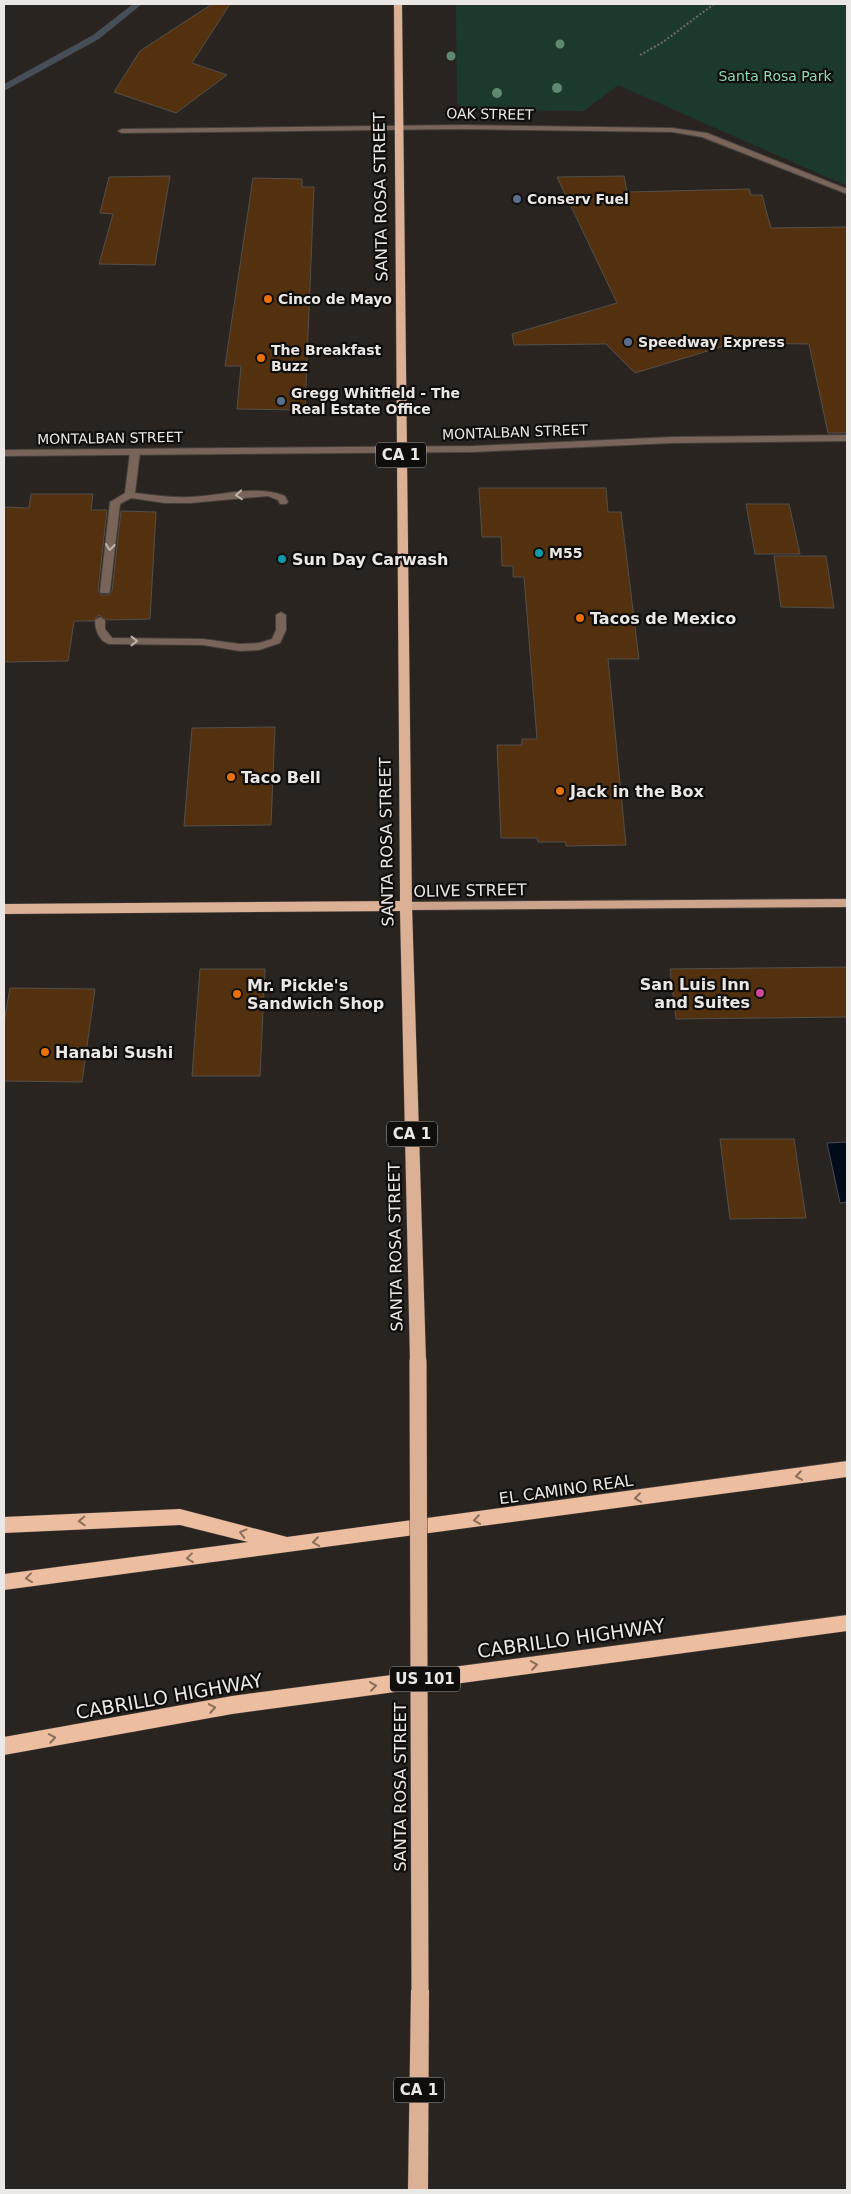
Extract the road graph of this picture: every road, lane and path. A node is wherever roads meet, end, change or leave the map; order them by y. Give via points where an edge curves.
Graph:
1 (398, 4) edge
2 (714, 4) edge
3 (640, 55) dead end
4 (398, 128) junction
5 (122, 131) dead end
6 (847, 192) edge
7 (847, 438) edge
8 (401, 448) junction
9 (135, 452) junction
10 (4, 453) edge
11 (130, 495) junction
12 (283, 502) dead end
13 (105, 591) dead end
14 (282, 615) dead end
15 (100, 620) dead end
16 (847, 902) edge
17 (406, 906) junction
18 (4, 908) edge
19 (847, 1470) edge
20 (4, 1526) edge
21 (290, 1545) junction
22 (4, 1582) edge
23 (847, 1623) edge
24 (4, 1746) edge
25 (418, 2190) edge

1 - 4 highway, SANTA ROSA STREET / CA 1
2 - 3 path
4 - 5 street, OAK STREET
4 - 6 street, OAK STREET via 672,130 704,135
4 - 8 highway, SANTA ROSA STREET / CA 1
7 - 8 street, MONTALBAN STREET via 672,440 474,449
8 - 9 street, MONTALBAN STREET
8 - 17 highway, SANTA ROSA STREET / CA 1
9 - 10 street, MONTALBAN STREET
9 - 11 street
12 -> 11 street via 282,498 269,493 190,500
11 -> 13 street via 116,502
15 -> 14 street via 100,630 109,641 203,642 216,646 263,647 276,641
16 - 17 main road, OLIVE STREET
17 - 18 highway, OLIVE STREET
17 - 25 highway, SANTA ROSA STREET / CA 1, bridge via 418,1361
19 -> 21 highway, EL CAMINO REAL
21 -> 20 highway via 180,1518
21 -> 22 highway
24 -> 23 highway, CABRILLO HIGHWAY / US 101 via 232,1705

